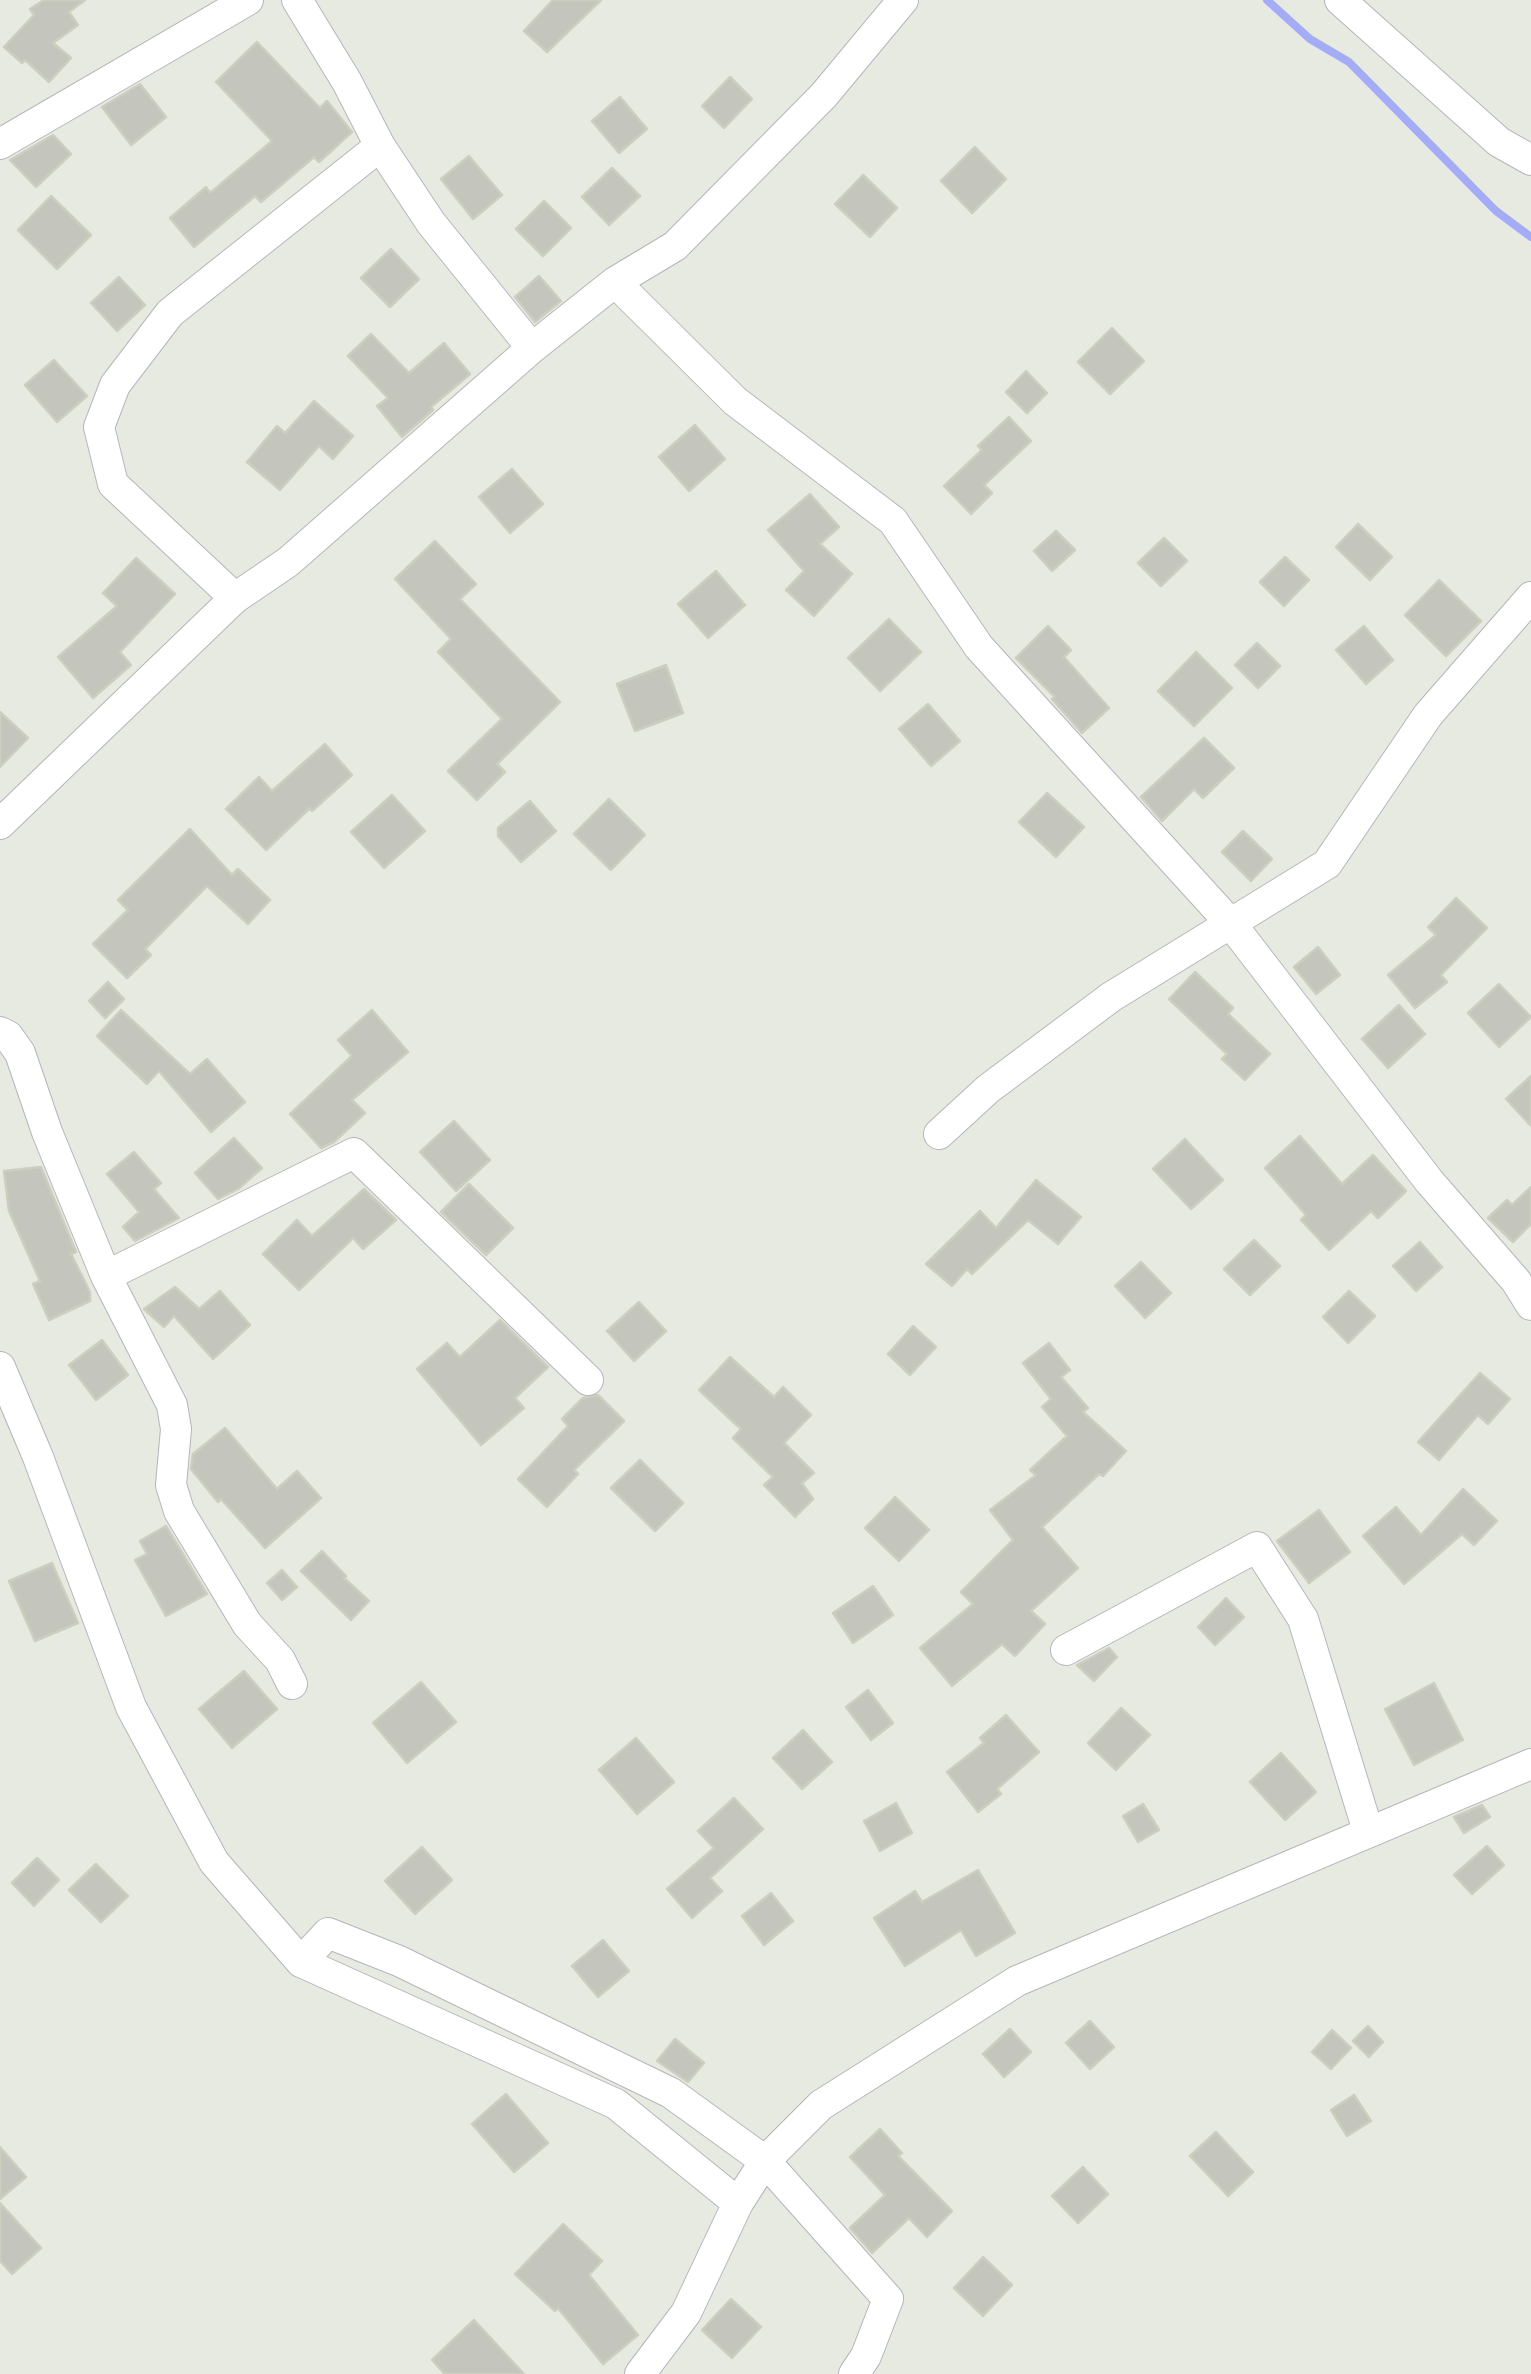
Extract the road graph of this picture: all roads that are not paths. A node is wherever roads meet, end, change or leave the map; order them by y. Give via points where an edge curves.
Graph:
1 (248, 0) edge
2 (297, 0) edge
3 (902, 0) edge
4 (1340, 0) edge
5 (0, 144) edge
6 (380, 146) junction
7 (1531, 160) edge
8 (615, 282) junction
9 (532, 348) junction
10 (1531, 597) edge
11 (235, 598) junction
12 (0, 824) edge
13 (1232, 925) junction
14 (0, 1032) edge
15 (939, 1134) dead end
16 (106, 1276) junction
17 (1526, 1288) edge
18 (0, 1366) edge
19 (588, 1380) dead end
20 (1066, 1650) dead end
21 (292, 1684) dead end
22 (1531, 1764) edge
23 (1368, 1832) junction
24 (301, 1962) junction
25 (765, 2161) junction
26 (738, 2202) junction
27 (869, 2368) edge
28 (640, 2374) edge

1 - 5 street
2 - 6 street
3 - 8 street via 824,95 675,246
4 - 7 street via 1500,142
6 - 9 street via 431,223
6 - 11 street via 170,312 115,385 99,427 113,484
8 - 9 street
8 - 13 street via 735,401 893,522 979,647
9 - 11 street via 288,562
10 - 13 street via 1428,716 1327,864
11 - 12 street
13 - 15 street via 1111,997
13 - 17 street via 1429,1181
14 - 16 street via 20,1053
16 - 19 street via 354,1153
16 - 21 street via 172,1404 178,1510 246,1624 280,1660
18 - 24 street via 131,1707 214,1862
20 - 23 street via 1257,1547 1303,1620
22 - 23 street
23 - 25 street via 1017,1981 821,2105
24 - 25 street via 328,1934 399,1961 671,2093
24 - 26 street via 616,2104
25 - 26 street
25 - 27 street via 888,2299
26 - 28 street via 686,2313

